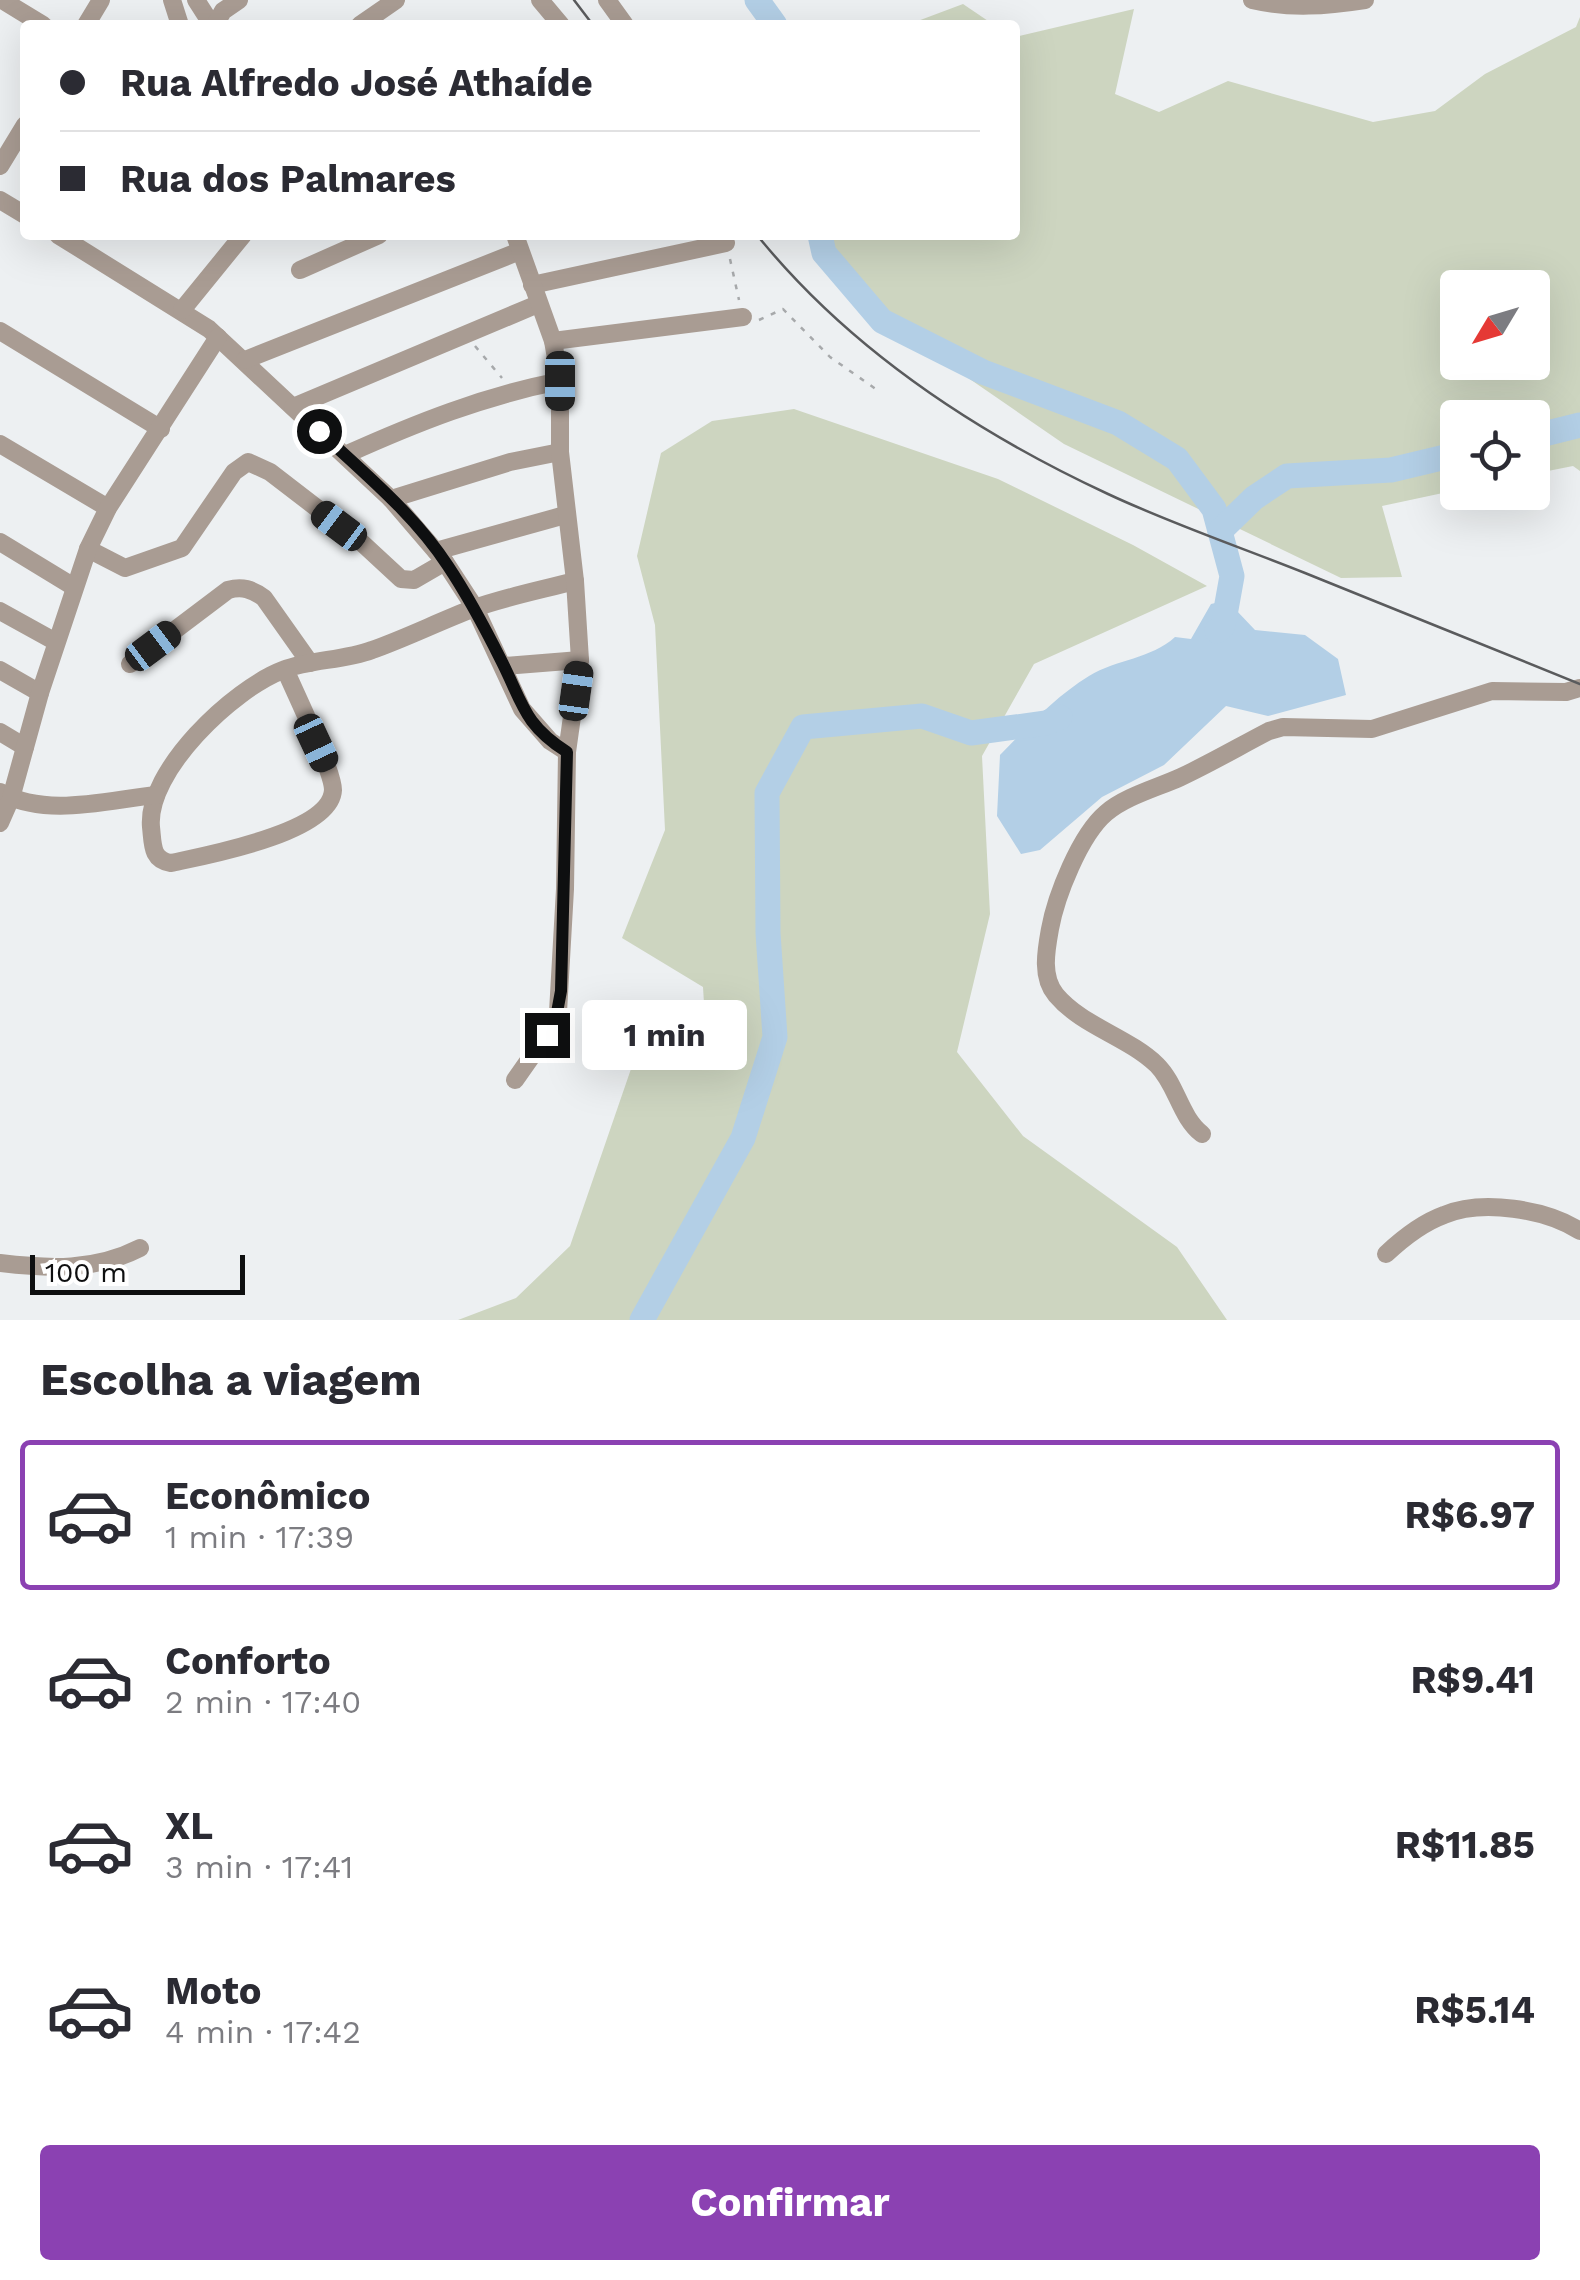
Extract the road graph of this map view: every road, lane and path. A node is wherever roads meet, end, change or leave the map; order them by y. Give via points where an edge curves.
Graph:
1 (2, 0) edge
2 (240, 0) edge
3 (396, 0) edge
4 (540, 0) edge
5 (606, 0) edge
6 (1252, 0) edge
7 (1365, 0) edge
8 (35, 20) edge
9 (217, 20) edge
10 (367, 20) edge
11 (558, 20) edge
12 (622, 20) edge
13 (20, 133) edge
14 (0, 166) edge
15 (66, 240) edge
16 (239, 240) edge
17 (369, 240) edge
18 (518, 243) edge
19 (726, 243) joint
20 (300, 270) dead end
21 (532, 285) junction
22 (538, 304) junction
23 (182, 310) junction
24 (743, 317) junction
25 (0, 331) edge
26 (214, 333) junction
27 (467, 336) junction
28 (552, 342) junction
29 (245, 360) junction
30 (560, 381) junction
31 (513, 390) junction
32 (880, 392) dead end
33 (293, 407) junction
34 (162, 429) junction
35 (0, 444) edge
36 (560, 452) junction
37 (345, 455) junction
38 (391, 499) junction
39 (108, 508) junction
40 (565, 515) junction
41 (0, 542) edge
42 (88, 549) junction
43 (441, 556) junction
44 (575, 581) junction
45 (74, 587) junction
46 (474, 608) junction
47 (0, 611) edge
48 (56, 642) junction
49 (580, 660) junction
50 (310, 663) junction
51 (130, 664) dead end
52 (504, 666) junction
53 (285, 669) junction
54 (0, 670) edge
55 (1580, 688) edge
56 (40, 693) junction
57 (0, 732) edge
58 (25, 747) junction
59 (567, 752) junction
60 (5, 795) edge
61 (156, 796) junction
62 (0, 823) edge
63 (515, 1080) dead end
64 (1202, 1134) dead end
65 (1580, 1231) edge
66 (140, 1248) dead end
67 (1386, 1254) dead end
68 (0, 1262) edge

1 - 8 street
2 - 9 street
3 - 10 street
4 - 11 street
5 - 12 street
6 - 7 street via 1316,7
13 - 14 street
15 - 23 street
16 - 23 street
17 - 20 street
18 - 21 street
18 - 29 street
19 - 21 street
19 - 24 path
21 - 22 street
22 - 27 street
22 - 28 street
23 - 26 street
24 - 28 street
24 - 32 path via 763,321 784,309 830,357
25 - 34 street
26 - 29 street
26 - 34 street
27 - 31 path
27 - 33 street
28 - 30 street
29 - 33 street
30 - 31 street
30 - 36 street
31 - 37 street
33 - 37 street
34 - 39 street
35 - 39 street
36 - 38 street
36 - 40 street
37 - 38 street
38 - 43 street
39 - 42 street
40 - 43 street
40 - 44 street
41 - 45 street
42 - 43 street via 125,568 182,548 234,472 248,462 270,472 400,579 414,580
42 - 45 street
43 - 46 street
44 - 46 street
44 - 49 street
45 - 48 street
46 - 50 street via 355,656
46 - 52 street
47 - 48 street
48 - 56 street
49 - 52 street
49 - 59 street
50 - 51 street via 264,598 238,588
50 - 53 street
52 - 59 street via 528,718
53 - 61 street via 247,689 200,728
53 - 61 street via 328,767 328,803 250,846 171,862 154,852
54 - 56 street
55 - 64 street via 1492,691 1372,730 1269,731 1101,817 1077,855 1051,923 1049,983 1071,1008 1156,1064
56 - 58 street
57 - 58 street
58 - 60 street
59 - 63 street via 558,1012
60 - 61 street via 60,806
60 - 62 street
65 - 67 street via 1540,1214 1471,1210 1426,1223
66 - 68 street via 90,1266

